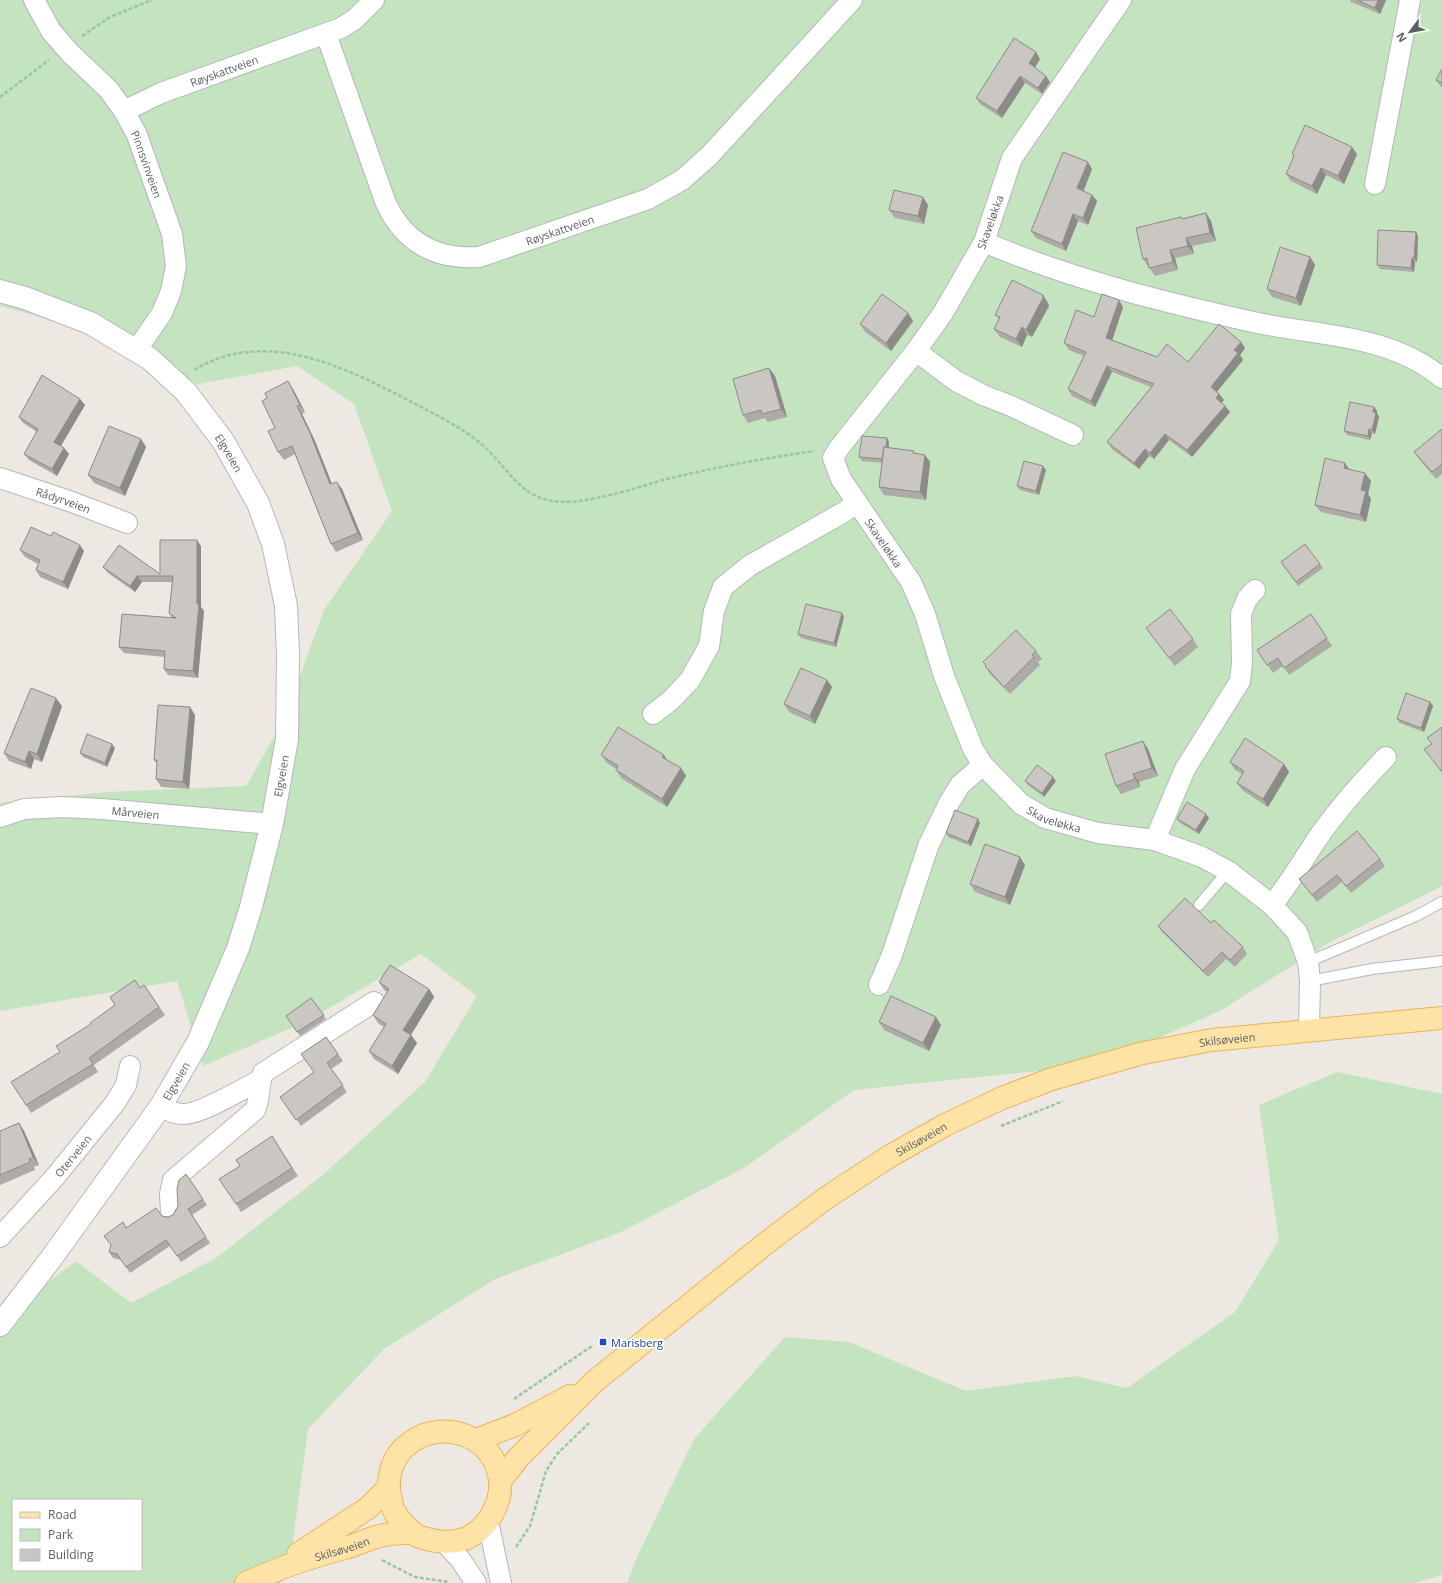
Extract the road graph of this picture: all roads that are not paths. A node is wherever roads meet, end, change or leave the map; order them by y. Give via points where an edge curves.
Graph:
1 (34, 0) edge
2 (374, 0) edge
3 (852, 0) edge
4 (1121, 0) edge
5 (1410, 0) edge
6 (326, 34) junction
7 (124, 111) junction
8 (1375, 184) dead end
9 (984, 242) junction
10 (0, 291) edge
11 (136, 350) junction
12 (916, 351) junction
13 (1442, 378) edge
14 (1073, 435) dead end
15 (0, 478) edge
16 (856, 503) junction
17 (127, 523) dead end
18 (1255, 590) dead end
19 (653, 714) dead end
20 (1386, 758) dead end
21 (983, 765) junction
22 (0, 817) edge
23 (272, 824) junction
24 (1155, 840) junction
25 (1228, 871) junction
26 (1442, 902) edge
27 (1199, 905) dead end
28 (1272, 905) junction
29 (1442, 961) edge
30 (1308, 962) junction
31 (1310, 982) junction
32 (879, 985) dead end
33 (374, 1002) dead end
34 (1442, 1018) edge
35 (1309, 1030) junction
36 (130, 1066) dead end
37 (260, 1080) junction
38 (161, 1106) junction
39 (171, 1212) dead end
40 (0, 1237) edge
41 (0, 1325) edge
42 (595, 1381) junction
43 (476, 1440) junction
44 (500, 1481) junction
45 (388, 1488) junction
46 (489, 1529) junction
47 (412, 1532) junction
48 (450, 1549) junction
49 (273, 1570) junction
50 (246, 1583) edge
51 (476, 1583) edge
52 (501, 1583) edge

1 - 7 street, Pinnsvinveien via 51,31 109,90
2 - 6 street, Røyskattveien via 355,19
3 - 6 street, Røyskattveien via 709,156 682,180 648,199 479,257 452,257 438,253 414,239 398,225 385,201
4 - 9 street, Skaveløkka via 1012,158
5 - 8 street
6 - 7 street, Røyskattveien via 161,93
7 - 11 street, Pinnsvinveien via 137,135 172,234 176,266 171,291 162,313
9 - 12 street, Skaveløkka via 943,313
9 - 13 street via 1117,290 1255,323 1346,338 1384,348 1413,358
10 - 11 main road, Elgveien via 33,300 90,323
11 - 23 main road, Elgveien via 150,359 186,392 223,441 258,503 273,544 286,606 288,655 287,739
12 - 14 street via 956,381 982,395 1012,406
12 - 16 street, Skaveløkka via 833,458 841,479
15 - 17 street, Rådyrveien
16 - 19 street via 749,566 723,587 714,611 709,646 690,680
16 - 21 street, Skaveløkka via 911,582 925,614 944,676 973,749
18 - 24 street via 1247,599 1241,614 1240,681 1185,769
20 - 28 street via 1357,787
21 - 24 street, Skaveløkka via 1021,804 1045,818 1098,833
21 - 32 street via 960,785 928,844 892,955
22 - 23 street, Mårveien via 24,809 82,808
23 - 38 main road, Elgveien via 238,948 198,1042
24 - 25 street, Skaveløkka via 1202,857
25 - 27 lane
25 - 28 street, Skaveløkka
26 - 30 lane via 1416,916
28 - 30 street, Skaveløkka via 1296,932
29 - 31 lane via 1372,969
30 - 31 street
31 - 35 street
33 - 37 street via 263,1073
34 - 35 main road, Skilsøveien
35 - 42 main road, Skilsøveien via 1212,1040 1129,1057 1052,1079 1002,1098 945,1125 890,1156 826,1198
36 - 40 street, Oterveien via 126,1085 115,1103 55,1177
37 - 38 street via 198,1111 184,1114 171,1112
37 - 39 street via 260,1100 255,1110 173,1180 170,1194
38 - 41 main road, Elgveien
42 - 43 main road, Skilsøveien via 515,1426
42 - 44 main road, Skilsøveien via 519,1458
43 - 44 main road, Skilsøveien via 492,1457
43 - 45 main road, Skilsøveien via 446,1430 418,1436 406,1445 395,1459
44 - 46 main road, Skilsøveien via 498,1503
45 - 47 main road, Skilsøveien via 395,1513
45 - 49 main road, Skilsøveien via 368,1508
46 - 48 main road, Skilsøveien via 467,1538
46 - 52 street
47 - 48 main road, Skilsøveien
47 - 49 main road, Skilsøveien via 378,1537
48 - 51 street
49 - 50 main road, Skilsøveien

